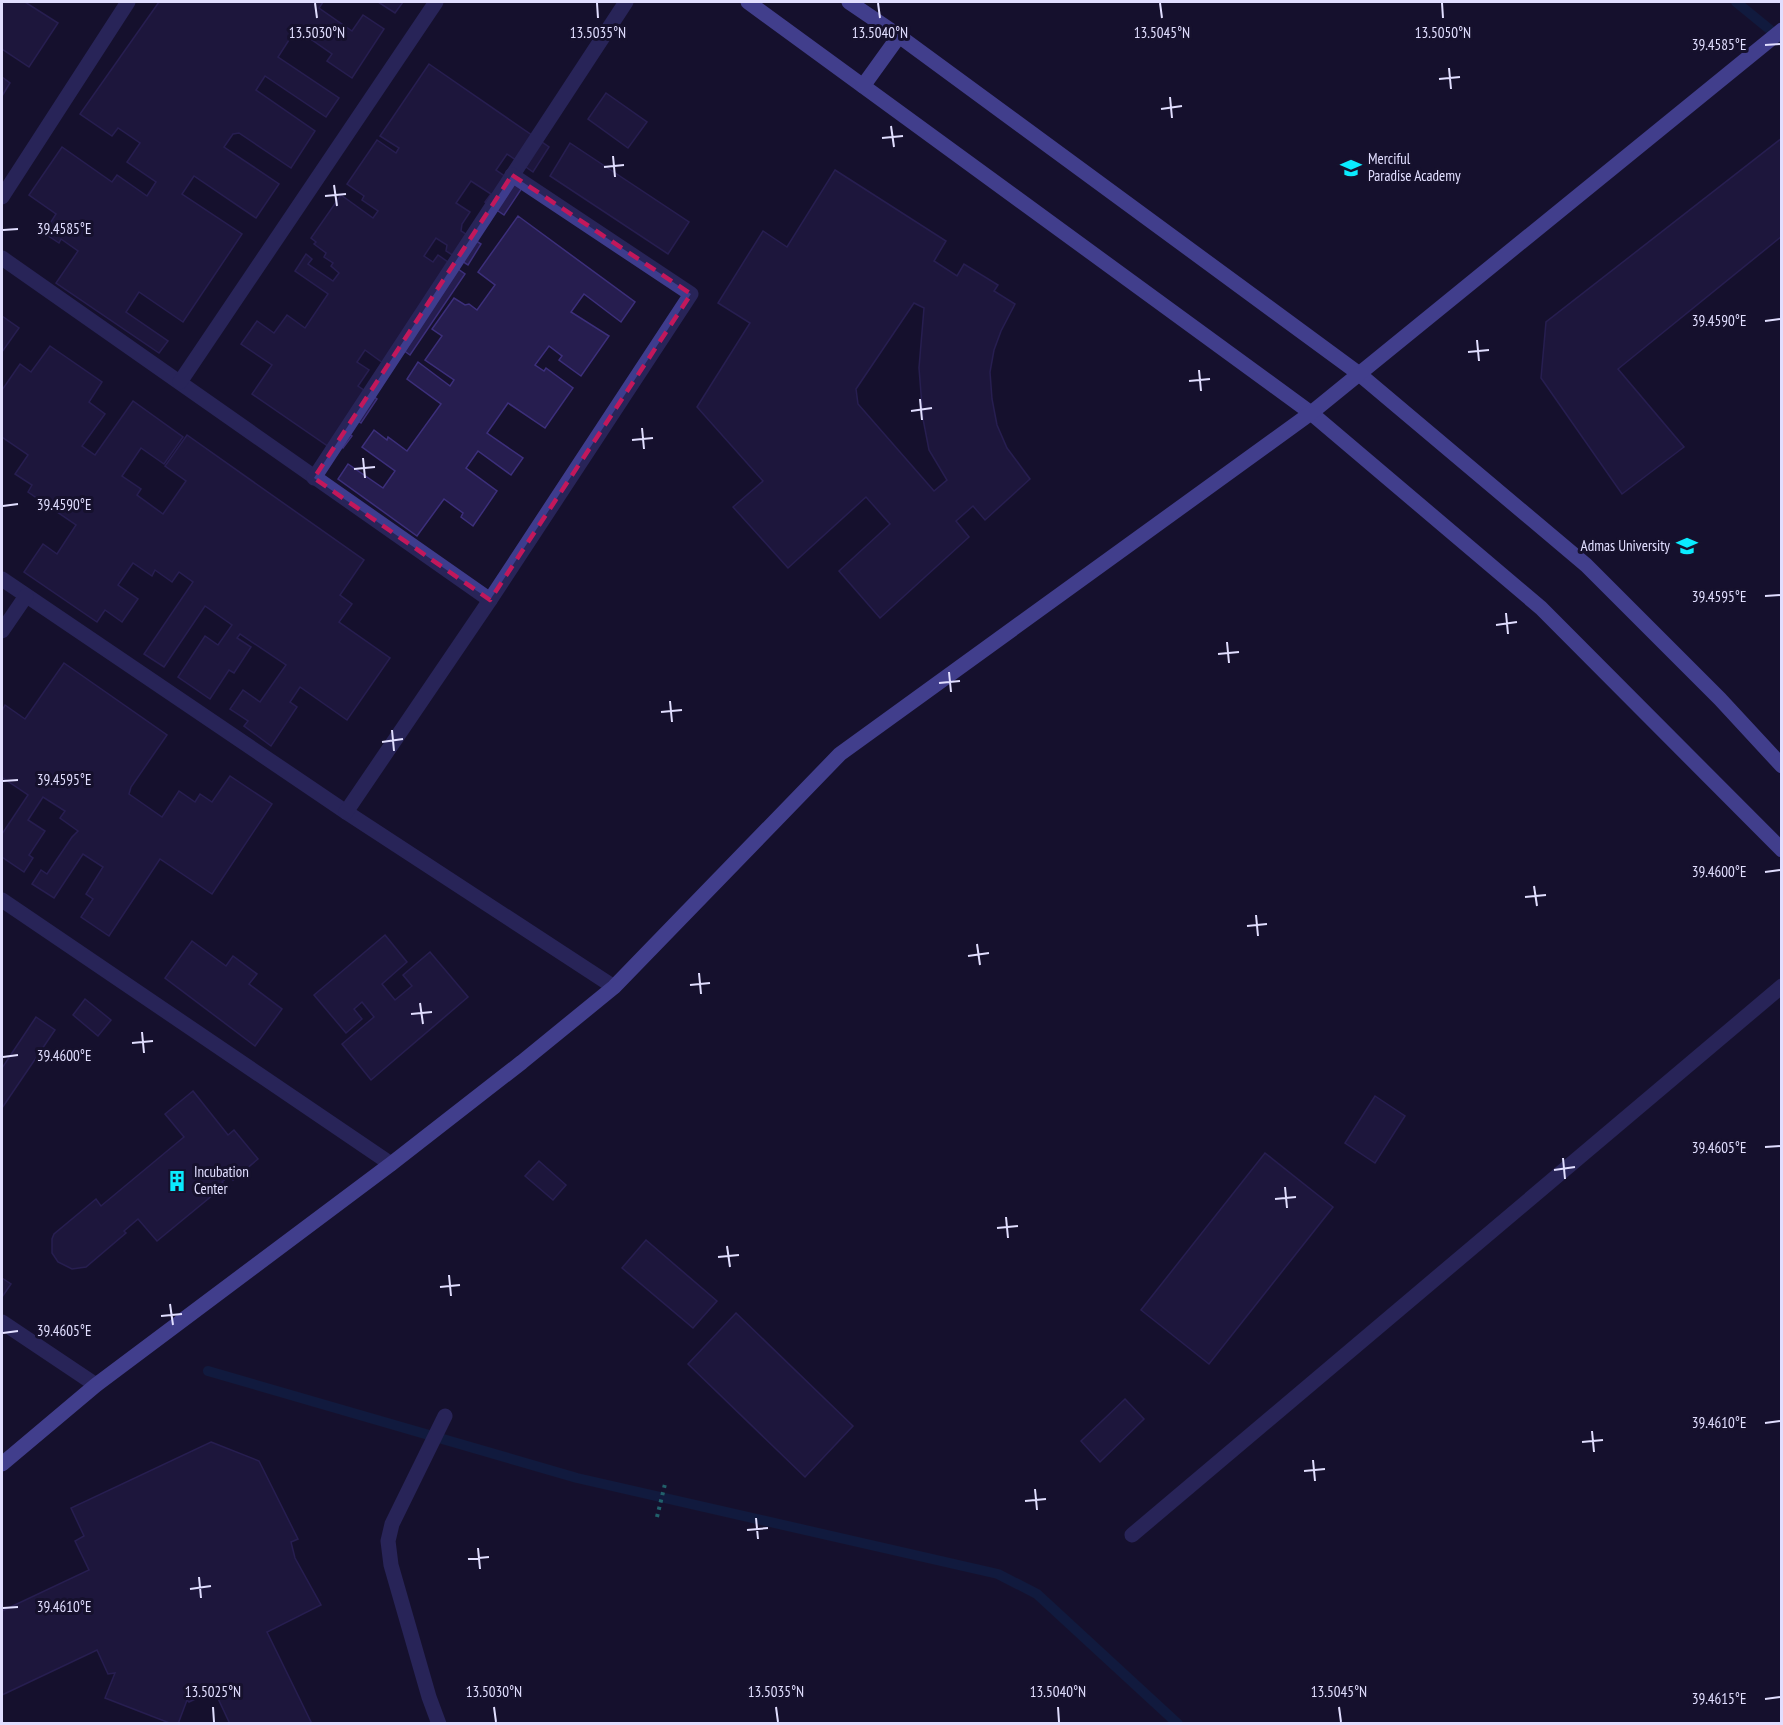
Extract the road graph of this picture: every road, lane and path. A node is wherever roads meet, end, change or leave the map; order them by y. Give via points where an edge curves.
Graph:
1 (128, 2) edge
2 (436, 2) edge
3 (626, 2) edge
4 (747, 2) edge
5 (849, 2) edge
6 (1782, 30) edge
7 (899, 36) junction
8 (863, 86) junction
9 (512, 175) junction
10 (2, 197) edge
11 (2, 258) edge
12 (1358, 374) junction
13 (180, 382) junction
14 (1311, 413) junction
15 (314, 478) junction
16 (2, 579) edge
17 (26, 596) junction
18 (490, 600) junction
19 (2, 632) edge
20 (1782, 766) edge
21 (346, 812) junction
22 (1782, 850) edge
23 (2, 900) edge
24 (1782, 986) edge
25 (614, 987) junction
26 (390, 1164) junction
27 (2, 1322) edge
28 (96, 1385) junction
29 (445, 1416) dead end
30 (2, 1464) edge
31 (665, 1484) dead end
32 (657, 1517) dead end
33 (1132, 1535) dead end
34 (439, 1724) edge

1 - 10 street
2 - 13 street
3 - 9 street
4 - 8 street
5 - 7 street
6 - 12 street
7 - 8 street
7 - 12 street
8 - 14 street
9 - 15 street
9 - 18 street via 691,294
11 - 13 street
12 - 14 street
12 - 20 street via 1586,565
13 - 15 street
14 - 22 street via 1541,608
14 - 25 street via 840,754
15 - 18 street
16 - 17 street
17 - 19 street
17 - 21 street
18 - 21 street
21 - 25 street
23 - 26 street
24 - 33 street
25 - 26 street
26 - 28 street
27 - 28 street
28 - 30 street
29 - 34 street via 392,1524 388,1541 391,1565
31 - 32 path

